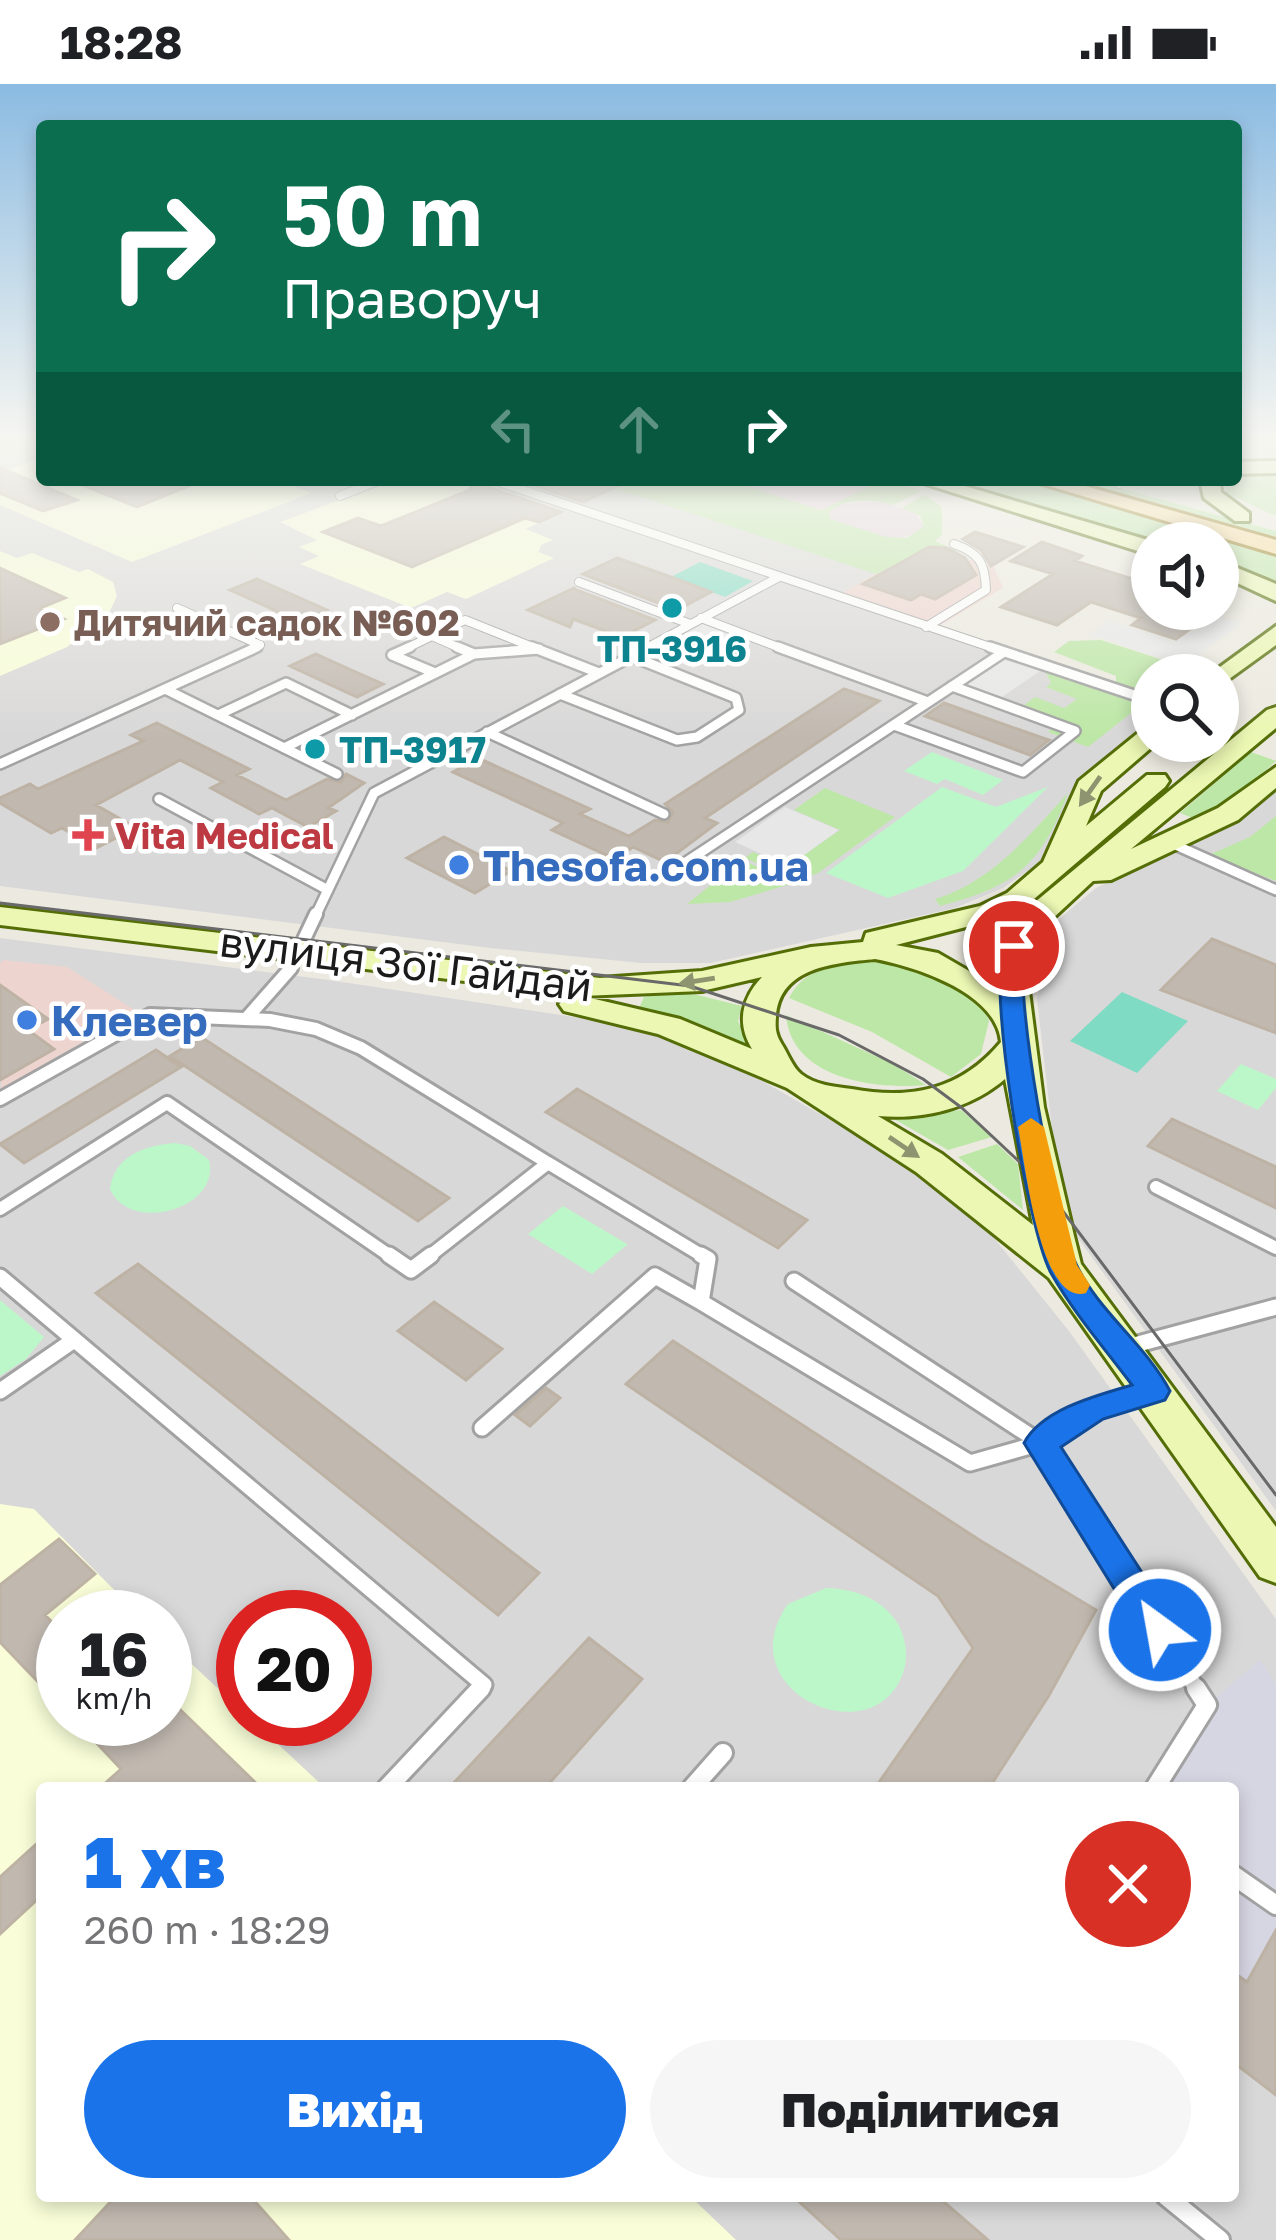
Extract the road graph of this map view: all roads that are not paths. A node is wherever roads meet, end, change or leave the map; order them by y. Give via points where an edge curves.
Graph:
1 (666, 539) edge
2 (1246, 539) edge
3 (954, 544) dead end
4 (1276, 547) edge
5 (1239, 574) edge
6 (779, 577) junction
7 (579, 582) dead end
8 (1276, 594) edge
9 (177, 608) dead end
10 (701, 618) junction
11 (690, 624) junction
12 (926, 627) junction
13 (1276, 633) edge
14 (431, 636) junction
15 (539, 649) junction
16 (1004, 652) junction
17 (474, 654) junction
18 (631, 656) junction
19 (1239, 663) edge
20 (599, 673) junction
21 (435, 674) junction
22 (1276, 685) edge
23 (952, 686) junction
24 (165, 689) junction
25 (560, 694) junction
26 (1131, 694) edge
27 (928, 702) junction
28 (1239, 714) edge
29 (218, 715) junction
30 (352, 715) junction
31 (1276, 715) edge
32 (894, 724) junction
33 (487, 733) junction
34 (284, 748) junction
35 (1131, 752) edge
36 (1, 762) edge
37 (1184, 762) edge
38 (337, 774) dead end
39 (1276, 775) edge
40 (360, 786) dead end
41 (374, 793) junction
42 (159, 800) dead end
43 (664, 814) dead end
44 (705, 832) dead end
45 (721, 839) junction
46 (1171, 843) junction
47 (680, 866) dead end
48 (1059, 879) junction
49 (328, 890) junction
50 (1276, 890) edge
51 (0, 916) edge
52 (0, 931) edge
53 (822, 953) junction
54 (295, 960) junction
55 (246, 1019) junction
56 (1016, 1035) junction
57 (795, 1082) junction
58 (0, 1099) edge
59 (548, 1163) junction
60 (1156, 1187) dead end
61 (0, 1209) edge
62 (1276, 1248) edge
63 (1063, 1268) junction
64 (0, 1277) edge
65 (794, 1281) dead end
66 (701, 1302) junction
67 (1275, 1308) edge
68 (74, 1340) junction
69 (1123, 1348) junction
70 (0, 1391) edge
71 (1154, 1391) junction
72 (482, 1428) dead end
73 (1041, 1443) junction
74 (1276, 1563) edge
75 (723, 1754) dead end
76 (392, 1782) edge
77 (697, 1782) edge
78 (1159, 1782) edge
79 (1239, 1879) edge
80 (1276, 1906) edge
81 (1173, 2202) edge
82 (1220, 2240) edge

1 - 6 lane
2 - 4 main road
3 - 12 lane via 976,552 986,590
5 - 8 main road
6 - 10 lane
6 - 12 lane
7 - 11 lane
9 - 24 lane via 260,645
10 - 11 lane
10 - 27 lane
11 - 18 lane
12 - 16 lane
13 - 19 main road
14 - 15 lane via 465,620
14 - 17 lane
14 - 21 lane via 392,655
15 - 17 lane
15 - 20 lane
16 - 23 lane
16 - 26 lane
17 - 21 lane
18 - 20 lane
18 - 25 lane via 736,698 739,710 697,737 676,740
20 - 25 lane
21 - 30 lane
22 - 28 main road
23 - 27 lane
23 - 32 lane via 1075,731 1022,772
24 - 29 lane
24 - 36 lane
25 - 33 lane
27 - 32 lane
29 - 30 lane via 286,683
29 - 34 lane
30 - 34 lane
31 - 48 main road
32 - 45 lane
33 - 41 lane
33 - 43 lane
34 - 38 lane
35 -> 48 main road via 1089,788
37 - 48 main road
39 - 46 main road via 1228,814
40 - 41 lane
41 - 49 lane
42 - 49 lane
44 - 45 lane
45 - 47 lane
46 - 48 main road
46 - 50 lane
48 - 53 main road via 990,912
48 - 56 main road via 1009,960
49 - 54 lane
51 - 54 main road, вулиця Зої Гайдай
52 - 54 main road, вулиця Зої Гайдай
53 -> 54 main road, вулиця Зої Гайдай via 702,981 600,988
53 - 56 main road via 894,950 938,962 986,989
53 - 57 main road via 786,971 760,1000 762,1046
54 - 55 lane
54 - 57 main road, вулиця Зої Гайдай via 626,1013
55 - 58 lane via 151,1015
55 - 59 lane via 329,1033
56 - 57 main road via 990,1077 922,1105 865,1104
56 - 63 main road
57 -> 63 main road via 929,1163
59 - 61 lane via 412,1270 167,1103
59 - 66 lane via 708,1259
60 - 62 lane
63 - 69 main road
64 - 68 lane
65 - 73 lane
66 - 72 lane via 655,1276
66 - 73 lane via 970,1463
67 - 69 lane
68 - 70 lane
68 - 76 lane via 484,1685
69 - 71 main road
71 - 73 lane via 1092,1410
71 - 74 main road
73 - 78 lane via 1207,1705
75 - 77 lane
79 - 80 lane
81 - 82 lane

